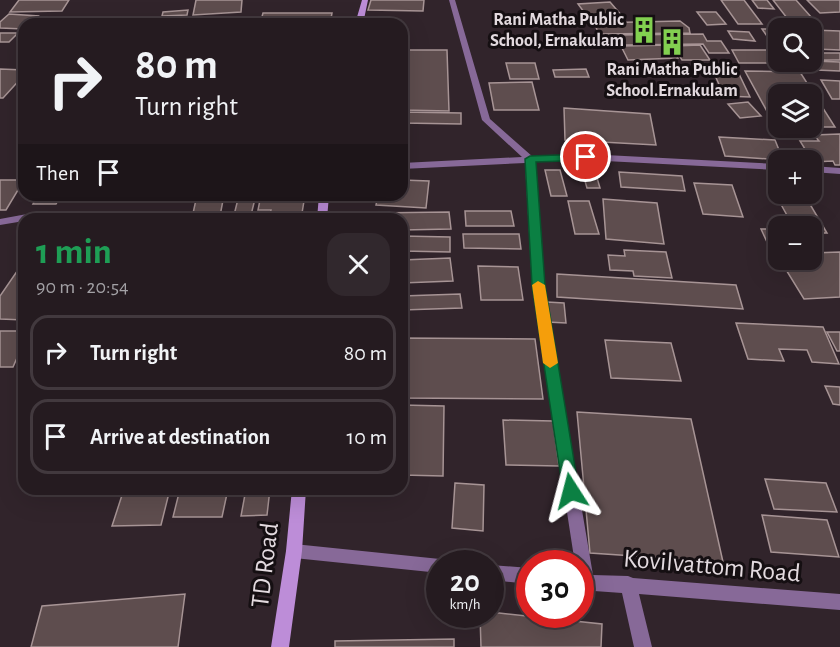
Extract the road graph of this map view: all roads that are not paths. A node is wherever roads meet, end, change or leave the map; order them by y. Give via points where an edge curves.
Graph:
1 (365, 0) edge
2 (452, 0) edge
3 (360, 18) edge
4 (530, 159) junction
5 (408, 166) edge
6 (768, 167) edge
7 (822, 170) edge
8 (840, 171) edge
9 (18, 219) edge
10 (0, 222) edge
11 (299, 495) edge
12 (578, 550) edge
13 (294, 551) junction
14 (426, 565) edge
15 (594, 582) edge
16 (628, 584) junction
17 (840, 602) edge
18 (280, 647) edge
19 (643, 647) edge

1 - 3 street
2 - 4 street via 486,120
4 - 5 street
4 - 6 street via 586,157
4 - 12 street via 538,285
7 - 8 street
9 - 10 street
11 - 13 street, TD Road
13 - 14 street
13 - 18 street, TD Road
15 - 16 street, Kovilvattom Road
16 - 17 street, Kovilvattom Road
16 - 19 street

